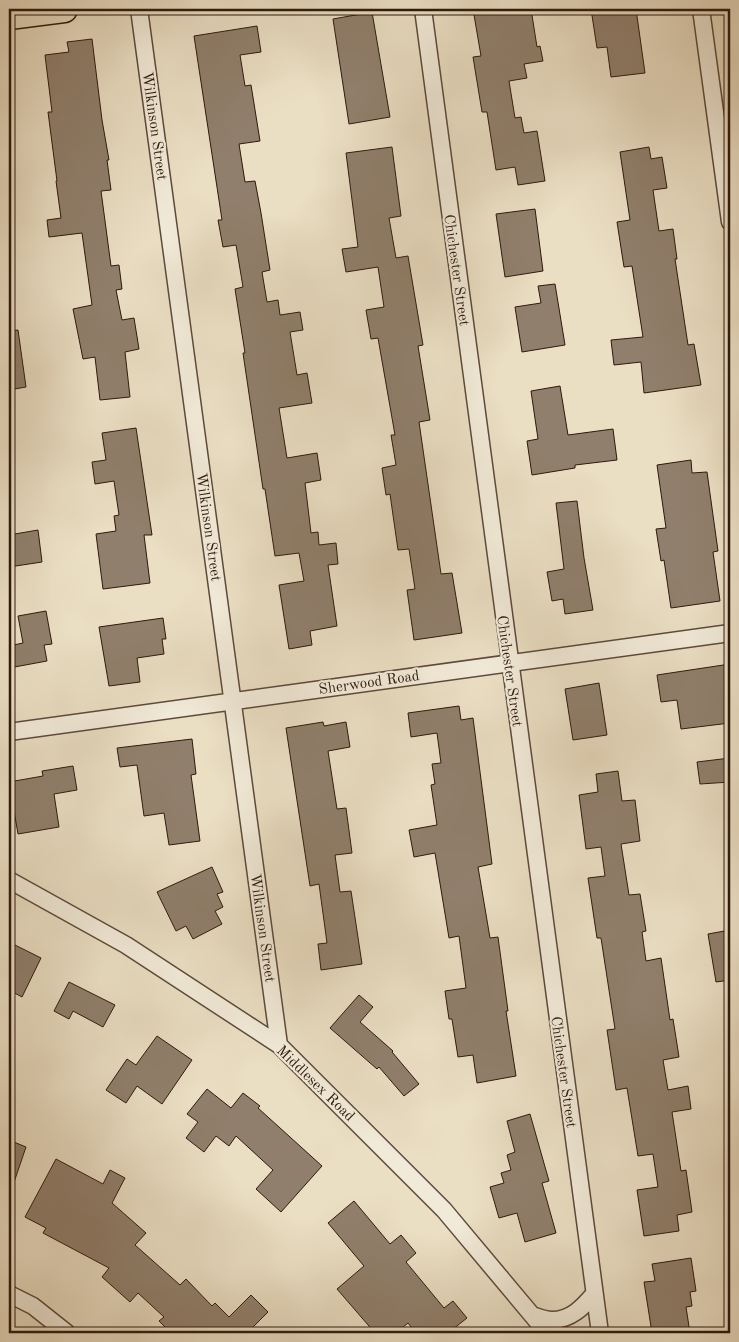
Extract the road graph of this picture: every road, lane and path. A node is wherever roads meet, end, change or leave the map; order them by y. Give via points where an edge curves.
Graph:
1 (64, 9) edge
2 (139, 9) edge
3 (423, 9) edge
4 (701, 9) edge
5 (9, 16) edge
6 (730, 222) edge
7 (730, 633) edge
8 (509, 663) junction
9 (232, 702) junction
10 (9, 732) edge
11 (9, 880) edge
12 (279, 1045) junction
13 (9, 1294) edge
14 (594, 1294) junction
15 (532, 1316) junction
16 (66, 1333) edge
17 (547, 1333) edge
18 (600, 1333) edge

1 - 5 main road
2 - 9 street, Wilkinson Street
3 - 8 street, Chichester Street
4 - 6 street
7 - 8 street, Sherwood Road
8 - 9 street, Sherwood Road
8 - 14 street, Chichester Street
9 - 10 street, Sherwood Road
9 - 12 street, Wilkinson Street
11 - 12 street, Middlesex Road via 126,946
12 - 15 street, Middlesex Road via 444,1210
13 - 16 street via 33,1306
14 - 15 street via 582,1309 571,1316 552,1320
14 - 18 street, Chichester Street
15 - 17 street, Middlesex Road

